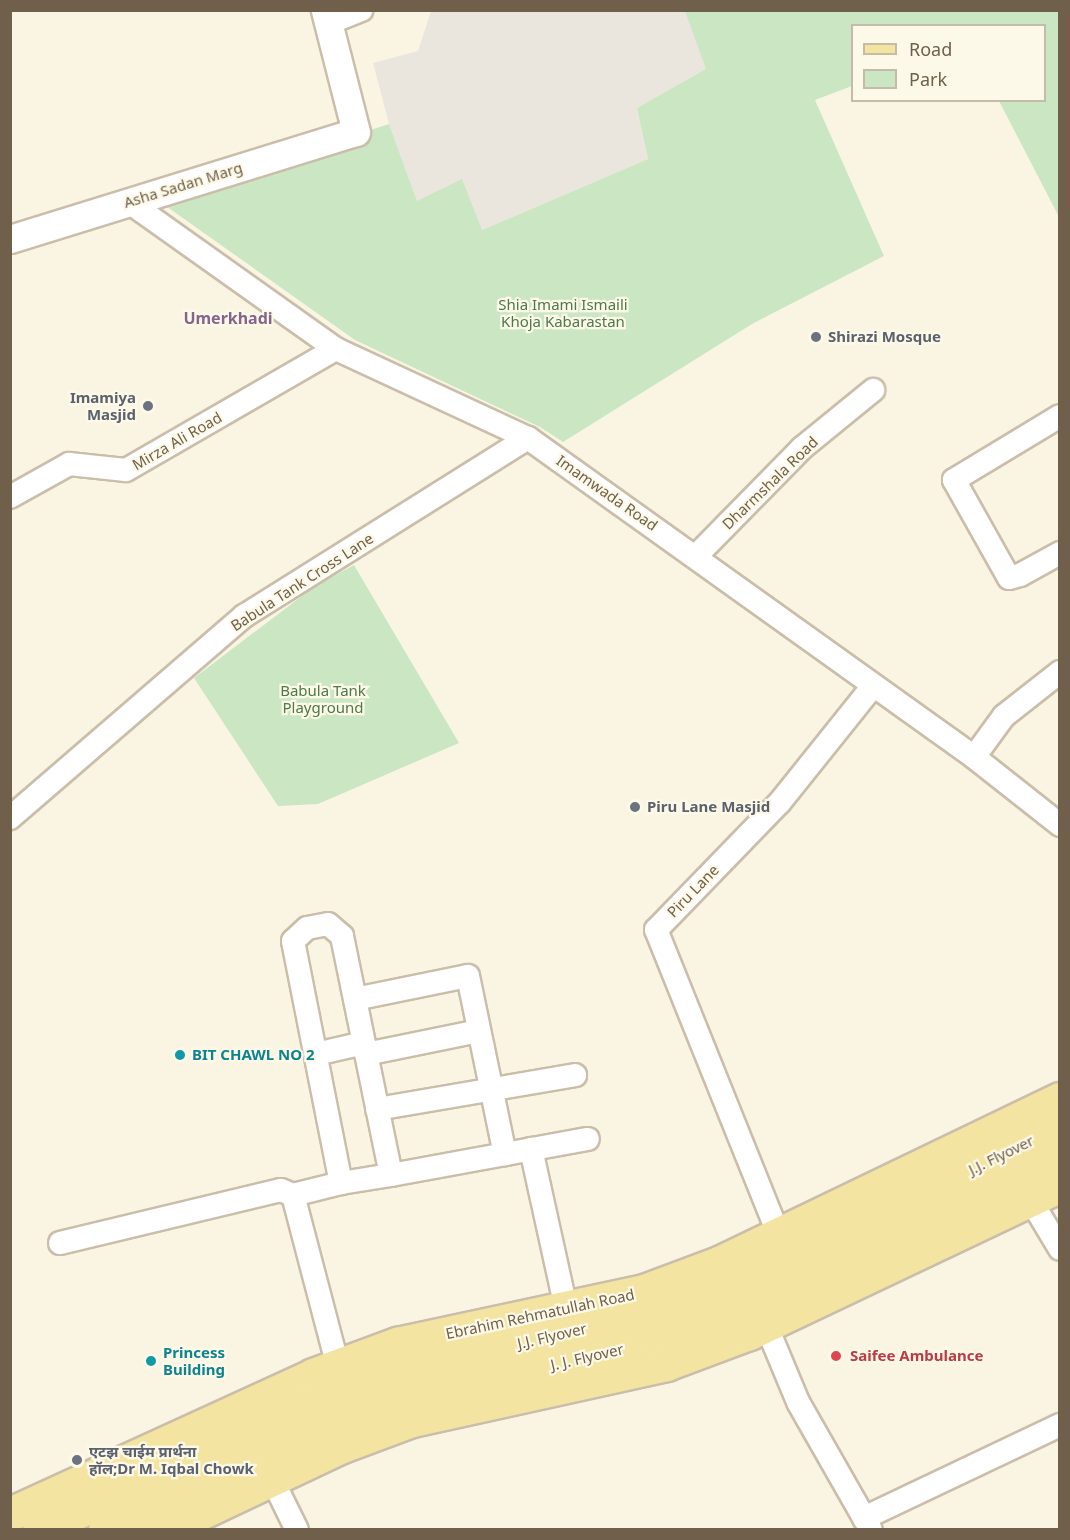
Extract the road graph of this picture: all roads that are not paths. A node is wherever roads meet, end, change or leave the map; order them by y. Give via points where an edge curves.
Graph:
1 (362, 10) edge
2 (327, 17) edge
3 (129, 202) junction
4 (10, 239) edge
5 (336, 349) junction
6 (873, 390) dead end
7 (1059, 416) edge
8 (528, 438) junction
9 (10, 497) edge
10 (1059, 553) edge
11 (697, 555) junction
12 (1059, 672) edge
13 (873, 686) junction
14 (974, 757) junction
15 (10, 818) edge
16 (1059, 825) edge
17 (355, 999) junction
18 (479, 1031) junction
19 (365, 1048) junction
20 (316, 1054) junction
21 (575, 1075) dead end
22 (492, 1088) junction
23 (1059, 1099) edge
24 (377, 1109) junction
25 (1059, 1126) edge
26 (588, 1139) dead end
27 (531, 1149) junction
28 (505, 1154) junction
29 (1059, 1158) edge
30 (391, 1175) junction
31 (342, 1183) junction
32 (1059, 1185) edge
33 (292, 1195) junction
34 (1030, 1199) junction
35 (778, 1233) junction
36 (60, 1243) dead end
37 (1059, 1249) edge
38 (566, 1308) junction
39 (766, 1325) junction
40 (338, 1366) junction
41 (1059, 1425) edge
42 (272, 1479) junction
43 (18, 1516) edge
44 (868, 1524) edge
45 (105, 1530) edge
46 (164, 1530) edge
47 (297, 1530) edge

1 - 2 street
2 - 3 street, Asha Sadan Marg via 356,132
3 - 4 street, Asha Sadan Marg
3 - 5 street, Imamwada Road
5 - 8 street, Imamwada Road
5 - 9 street, Mirza Ali Road via 126,470 69,464
6 - 11 street, Dharmshala Road via 802,448
7 - 10 street via 954,480 1009,578 1020,576
8 - 11 street, Imamwada Road
8 - 15 street, Babula Tank Cross Lane via 244,616
11 - 13 street, Imamwada Road
12 - 14 street via 1004,716
13 - 14 street, Imamwada Road
13 - 35 street, Piru Lane via 780,802 656,930
14 - 16 street, Imamwada Road
17 - 18 street via 468,976
17 - 19 street
17 - 20 street via 337,927 328,924 299,932 293,941
18 - 19 street
18 - 22 street
19 - 20 street
19 - 24 street
20 - 31 street
21 - 22 street
22 - 24 street
22 - 28 street
23 - 35 main road, Ebrahim Rehmatullah Road
24 - 30 street
25 - 43 main road, J.J. Flyover via 729,1285 651,1314 404,1368
26 - 27 street
27 - 28 street
27 - 38 street
28 - 30 street
29 - 45 main road, J. J. Flyover via 740,1311 658,1341 412,1395 333,1423
30 - 31 street
31 - 33 street
32 - 34 main road
33 - 36 street via 281,1190
33 - 40 street
34 - 37 street
34 - 39 main road
35 - 38 main road, Ebrahim Rehmatullah Road via 719,1263 644,1291
38 - 40 main road, Ebrahim Rehmatullah Road via 397,1344
39 - 42 main road via 666,1364 412,1420 342,1446
39 - 44 street via 798,1402
40 - 43 main road, Ebrahim Rehmatullah Road
41 - 44 street
42 - 46 main road
42 - 47 street

